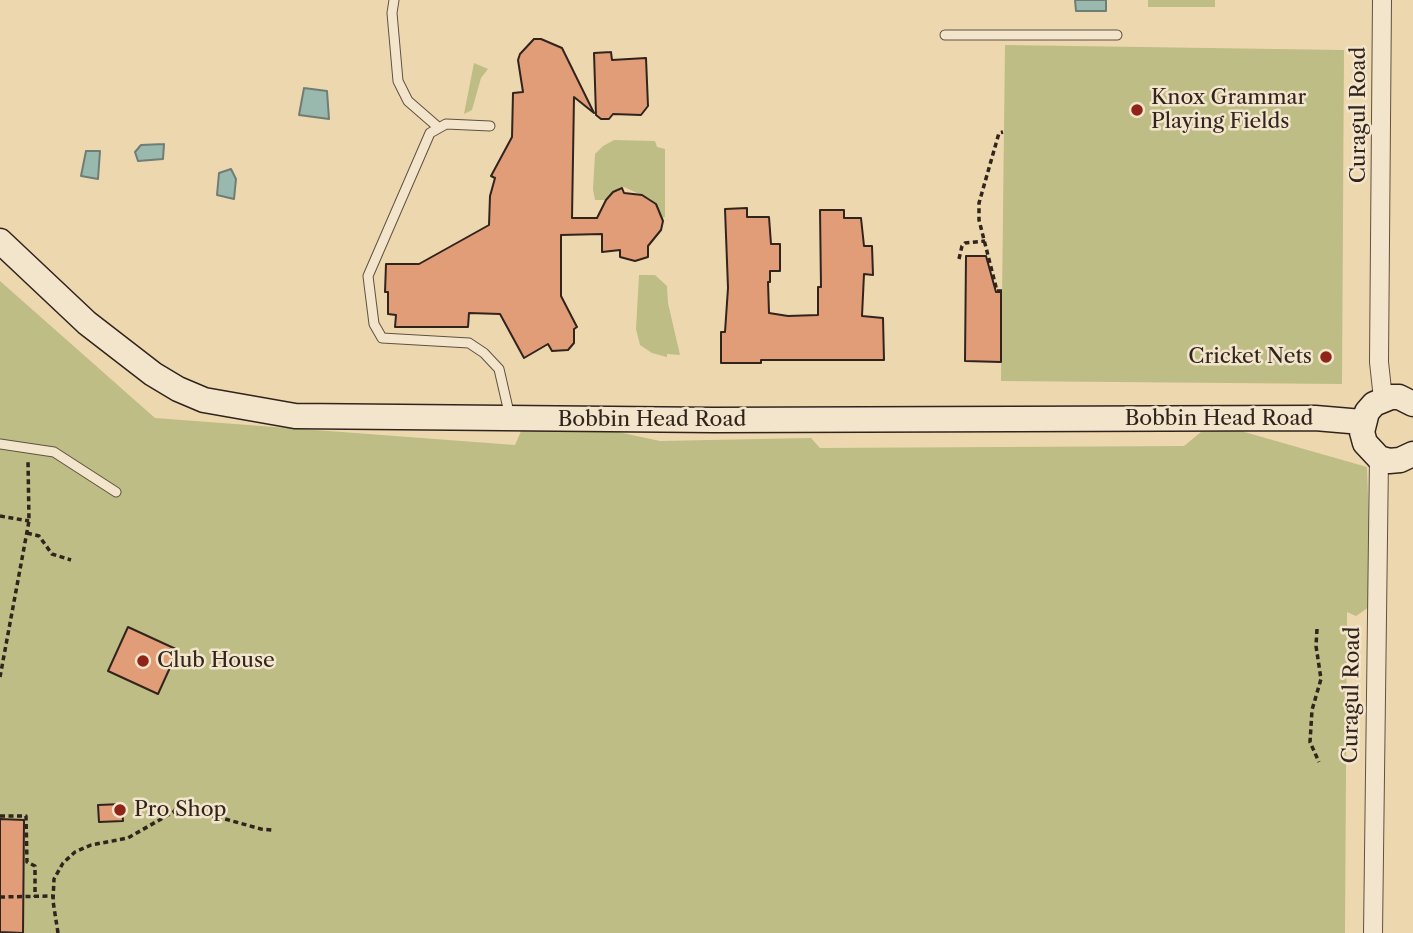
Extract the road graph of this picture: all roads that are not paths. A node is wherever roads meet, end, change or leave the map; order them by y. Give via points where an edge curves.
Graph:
1 (394, 0) edge
2 (1382, 0) edge
3 (945, 35) dead end
4 (1117, 35) dead end
5 (490, 126) dead end
6 (439, 128) junction
7 (0, 241) edge
8 (1383, 399) junction
9 (1413, 404) edge
10 (510, 418) junction
11 (1362, 422) junction
12 (0, 443) edge
13 (1413, 454) edge
14 (1379, 458) junction
15 (116, 492) dead end
16 (1373, 933) edge

1 - 6 lane via 398,81 408,101
2 - 8 street, Curagul Road via 1379,362
3 - 4 lane
5 - 6 lane via 446,124
6 - 10 lane via 430,133 368,276 374,324 382,338 469,344 484,353 499,369
7 - 10 main road, Bobbin Head Road via 124,352 178,390 204,400 295,416
8 - 9 main road via 1399,397
8 - 11 main road
10 - 11 main road, Bobbin Head Road via 1315,418
11 - 14 main road via 1364,443
12 - 15 lane via 54,452
13 - 14 main road via 1401,460
14 - 16 street, Curagul Road

